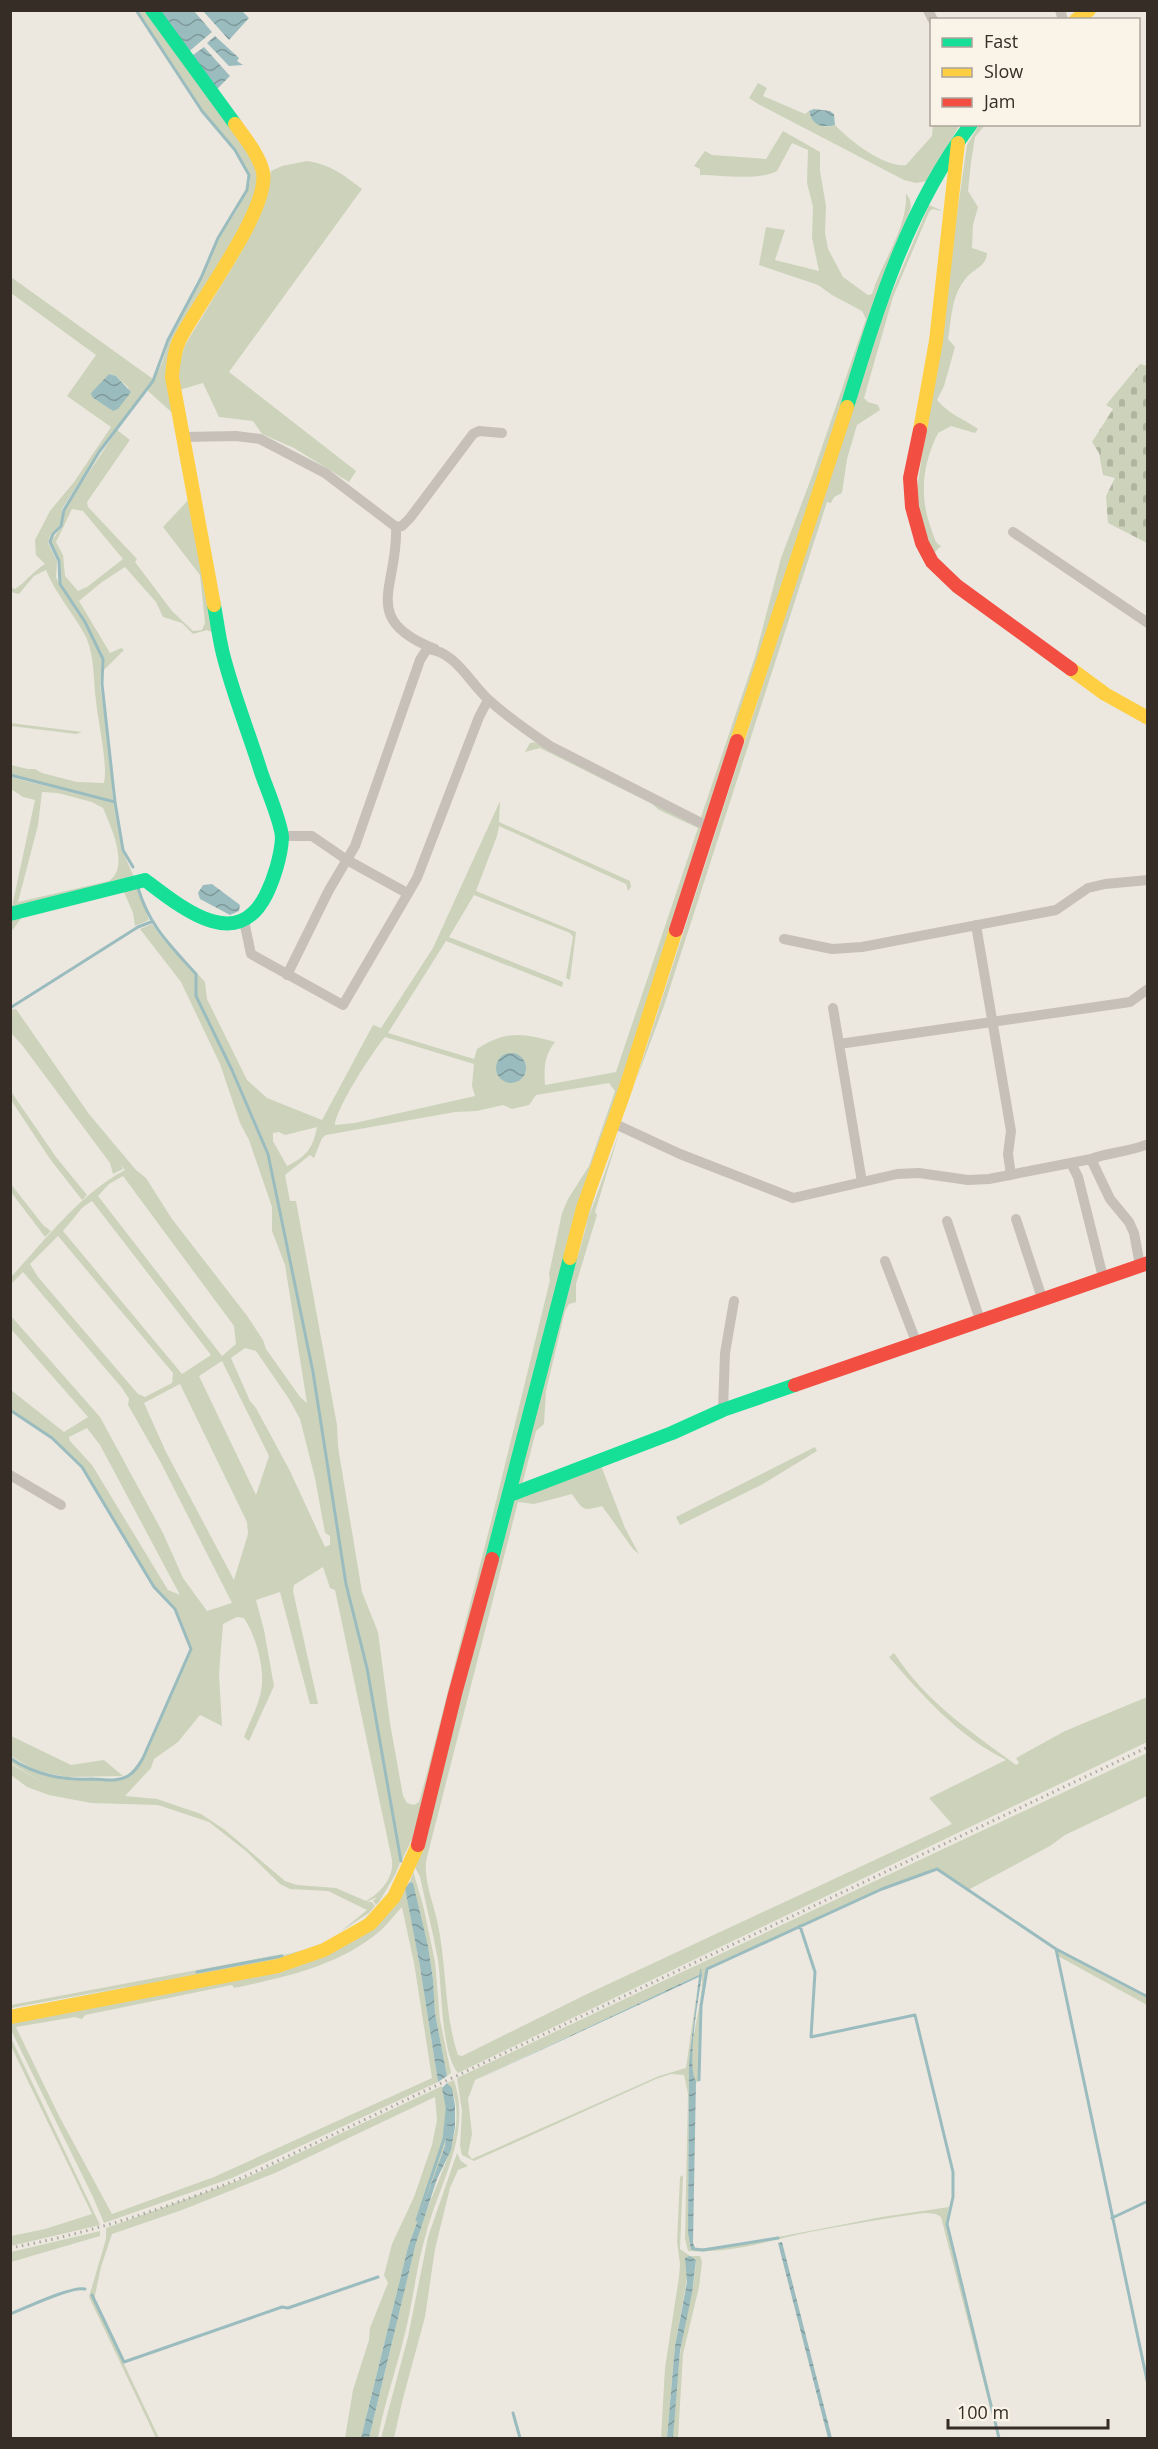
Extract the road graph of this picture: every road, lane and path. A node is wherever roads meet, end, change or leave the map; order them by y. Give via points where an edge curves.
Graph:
1 (152, 10) edge
2 (965, 130) edge
3 (502, 433) dead end
4 (184, 437) junction
5 (396, 527) junction
6 (1013, 532) dead end
7 (1148, 623) edge
8 (437, 650) junction
9 (488, 700) junction
10 (1148, 718) edge
11 (709, 827) junction
12 (282, 836) junction
13 (347, 860) junction
14 (1148, 880) edge
15 (407, 893) junction
16 (10, 914) edge
17 (244, 921) junction
18 (976, 925) junction
19 (784, 939) dead end
20 (287, 975) junction
21 (1148, 989) edge
22 (833, 1008) dead end
23 (992, 1022) junction
24 (839, 1044) junction
25 (613, 1123) junction
26 (1148, 1144) edge
27 (1091, 1159) junction
28 (1071, 1163) junction
29 (1011, 1174) junction
30 (862, 1182) junction
31 (1016, 1219) dead end
32 (947, 1221) dead end
33 (885, 1261) dead end
34 (1144, 1264) edge
35 (1102, 1277) junction
36 (1042, 1298) junction
37 (734, 1301) dead end
38 (980, 1320) junction
39 (917, 1344) junction
40 (723, 1410) junction
41 (10, 1475) edge
42 (510, 1495) junction
43 (61, 1505) dead end
44 (10, 2018) edge

1 - 4 street via 252,148 263,173 257,205 224,271 176,349 172,377
2 - 10 street via 928,395 910,478 912,507 922,543 932,562 957,586 1105,694
2 - 11 street via 912,220 881,296
3 - 5 street via 473,434 410,518
4 - 5 street via 260,439 325,473
4 - 12 street via 223,654
5 - 8 street via 387,598 392,618 403,633
6 - 7 street
8 - 9 street via 456,662
8 - 13 street via 427,649 420,660 385,765
9 - 11 street via 550,746
9 - 15 street via 417,878
11 - 25 street
12 - 13 street via 312,836
12 - 17 street via 265,898
13 - 15 street
13 - 20 street
14 - 18 street via 1088,888 1056,910
15 - 20 street via 343,1005
16 - 17 street via 145,880 192,912 228,925
17 - 20 street via 251,954
18 - 19 street via 862,947 832,949
18 - 23 street
21 - 23 street via 1130,1002
22 - 24 street
23 - 24 street
23 - 29 street via 1011,1131
24 - 30 street
25 - 30 street via 793,1198
25 - 42 street via 583,1208
26 - 27 street
27 - 28 street
27 - 34 street via 1110,1199 1129,1222
28 - 29 street
28 - 35 street via 1078,1177
29 - 30 street via 968,1180 897,1174
31 - 36 street
32 - 38 street
33 - 39 street
34 - 35 street
35 - 36 street
36 - 38 street
37 - 40 street via 725,1353
38 - 39 street
39 - 40 street
40 - 42 street
41 - 43 street
42 - 44 street via 455,1694 420,1842 394,1897 382,1913 356,1934 309,1957 278,1966

